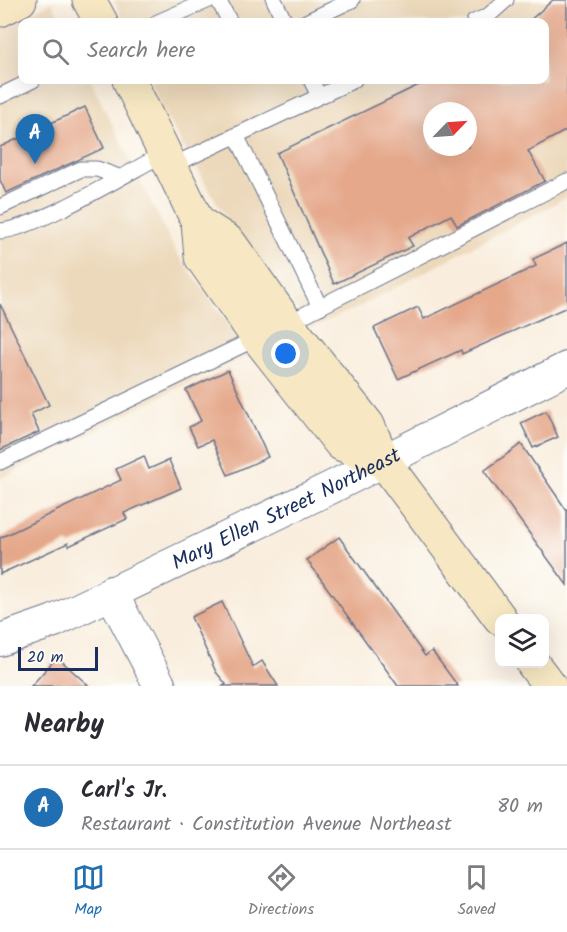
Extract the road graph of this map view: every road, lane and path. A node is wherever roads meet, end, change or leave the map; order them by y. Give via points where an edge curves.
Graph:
1 (20, 0) edge
2 (89, 0) edge
3 (208, 0) edge
4 (218, 0) edge
5 (274, 0) edge
6 (352, 0) edge
7 (506, 0) edge
8 (0, 10) edge
9 (98, 18) edge
10 (167, 18) edge
11 (228, 18) edge
12 (283, 18) edge
13 (314, 18) edge
14 (483, 18) edge
15 (25, 84) edge
16 (131, 84) edge
17 (313, 84) edge
18 (345, 84) edge
19 (0, 96) edge
20 (319, 96) junction
21 (236, 135) junction
22 (168, 159) junction
23 (119, 177) junction
24 (567, 181) edge
25 (0, 207) edge
26 (198, 222) junction
27 (0, 231) edge
28 (320, 307) junction
29 (287, 323) junction
30 (257, 337) junction
31 (567, 368) edge
32 (0, 462) edge
33 (384, 462) junction
34 (111, 592) junction
35 (497, 614) edge
36 (0, 640) edge
37 (537, 668) edge
38 (160, 686) edge
39 (550, 686) edge

1 - 8 street
2 - 9 street
3 - 10 lane
4 - 11 lane
5 - 12 lane
6 - 13 lane
7 - 14 lane
15 - 19 lane
16 - 22 street
17 - 20 lane
18 - 20 lane
20 - 21 lane
21 - 22 lane
21 - 28 lane
22 - 23 lane
22 - 26 street
23 - 25 lane via 97,169 81,169
23 - 27 lane via 56,211 12,230
24 - 28 lane
26 - 29 street via 229,242
26 - 30 street via 201,257
28 - 29 lane
29 - 30 lane
29 - 33 street via 368,425
30 - 32 lane
30 - 33 street via 341,444
31 - 33 street, Mary Ellen Street Northeast
33 - 34 street, Mary Ellen Street Northeast
33 - 35 street
34 - 36 street, Mary Ellen Street Northeast via 54,621
34 - 38 street
37 - 39 street

